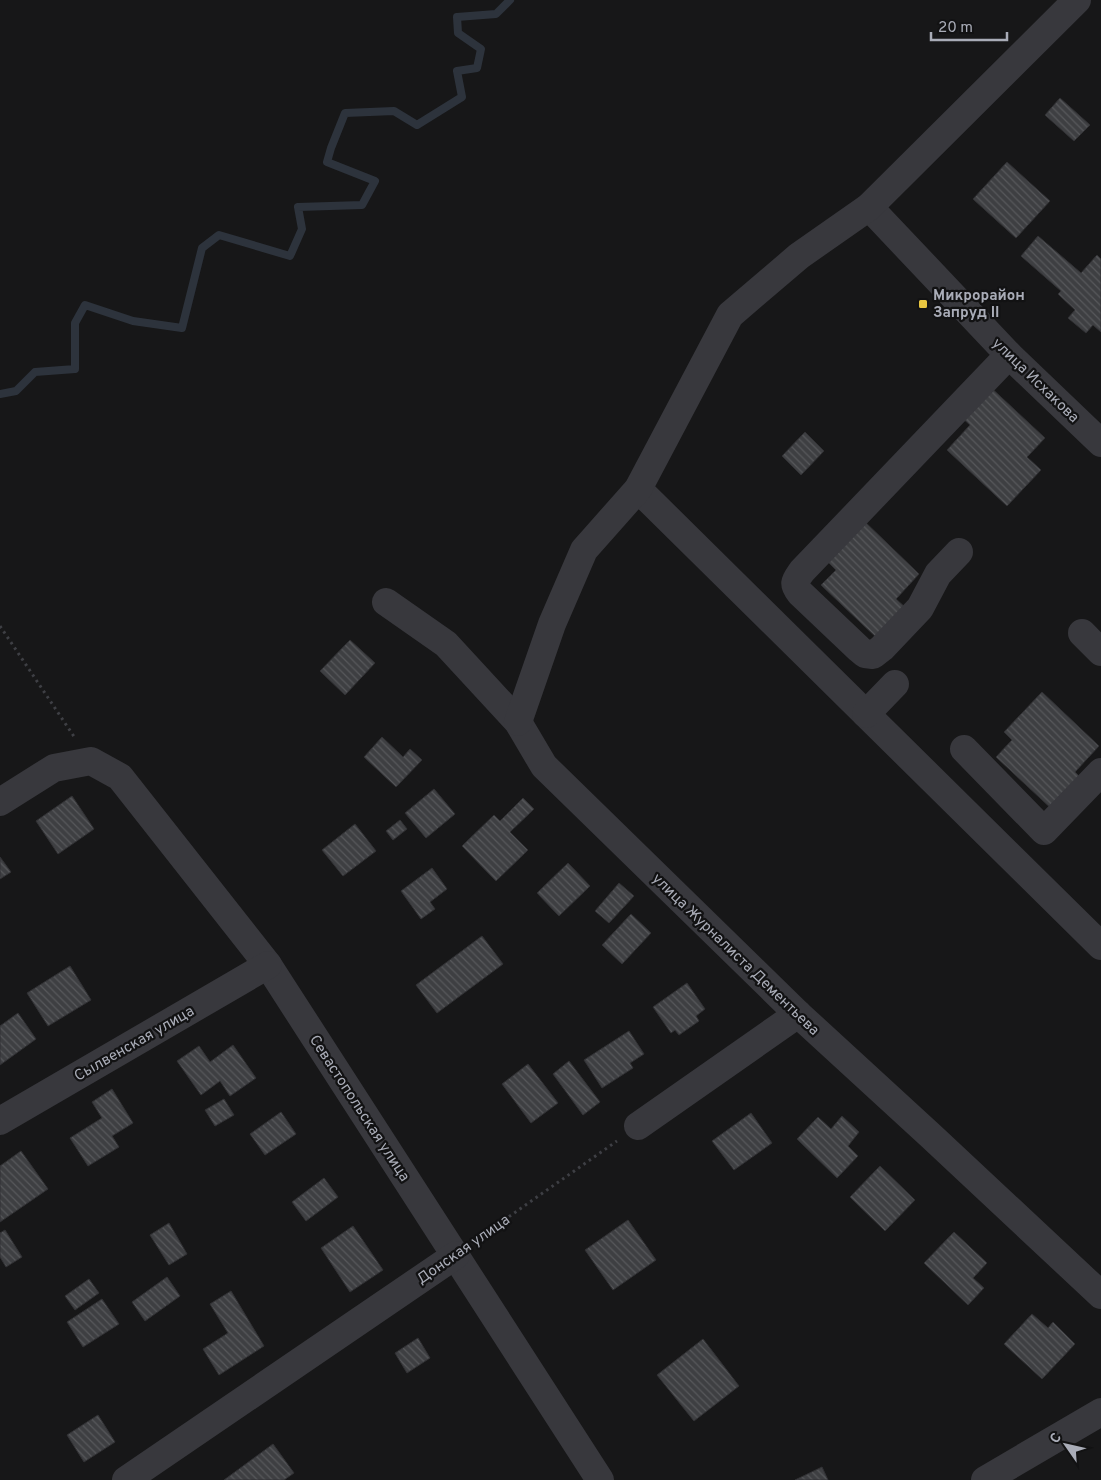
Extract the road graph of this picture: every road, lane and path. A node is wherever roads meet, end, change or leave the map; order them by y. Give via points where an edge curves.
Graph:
1 (1077, 0) edge
2 (869, 207) junction
3 (1009, 354) junction
4 (1101, 443) edge
5 (638, 489) junction
6 (959, 552) dead end
7 (386, 602) dead end
8 (0, 626) edge
9 (1082, 633) dead end
10 (1101, 652) edge
11 (895, 684) dead end
12 (866, 714) junction
13 (518, 722) junction
14 (964, 749) dead end
15 (91, 761) junction
16 (1101, 772) edge
17 (0, 802) edge
18 (1101, 946) edge
19 (268, 965) junction
20 (798, 1014) junction
21 (0, 1121) edge
22 (638, 1126) joint
23 (456, 1255) junction
24 (1101, 1295) edge
25 (1101, 1412) edge
26 (139, 1476) edge
27 (600, 1480) edge
28 (985, 1480) edge

1 - 2 street
2 - 3 street, улица Исхакова
2 - 5 street via 799,256 730,315
3 - 4 street, улица Исхакова
3 - 6 street via 802,571 795,580 796,587 859,649 873,655 920,608 938,574
5 - 12 street
5 - 13 street via 584,550 552,624
7 - 13 street, улица Журналиста Дементьева via 446,644
8 - 15 path
9 - 10 street
11 - 12 street
12 - 18 street
13 - 20 street, улица Журналиста Дементьева via 544,766
14 - 16 street via 1044,831
15 - 17 street via 54,768
15 - 19 street, Севастопольская улица via 120,777
19 - 21 street, Сылвенская улица
19 - 23 street, Севастопольская улица
20 - 22 street
20 - 24 street, улица Журналиста Дементьева
22 - 23 path, Донская улица
23 - 26 street, Донская улица
23 - 27 street, Севастопольская улица
25 - 28 street

